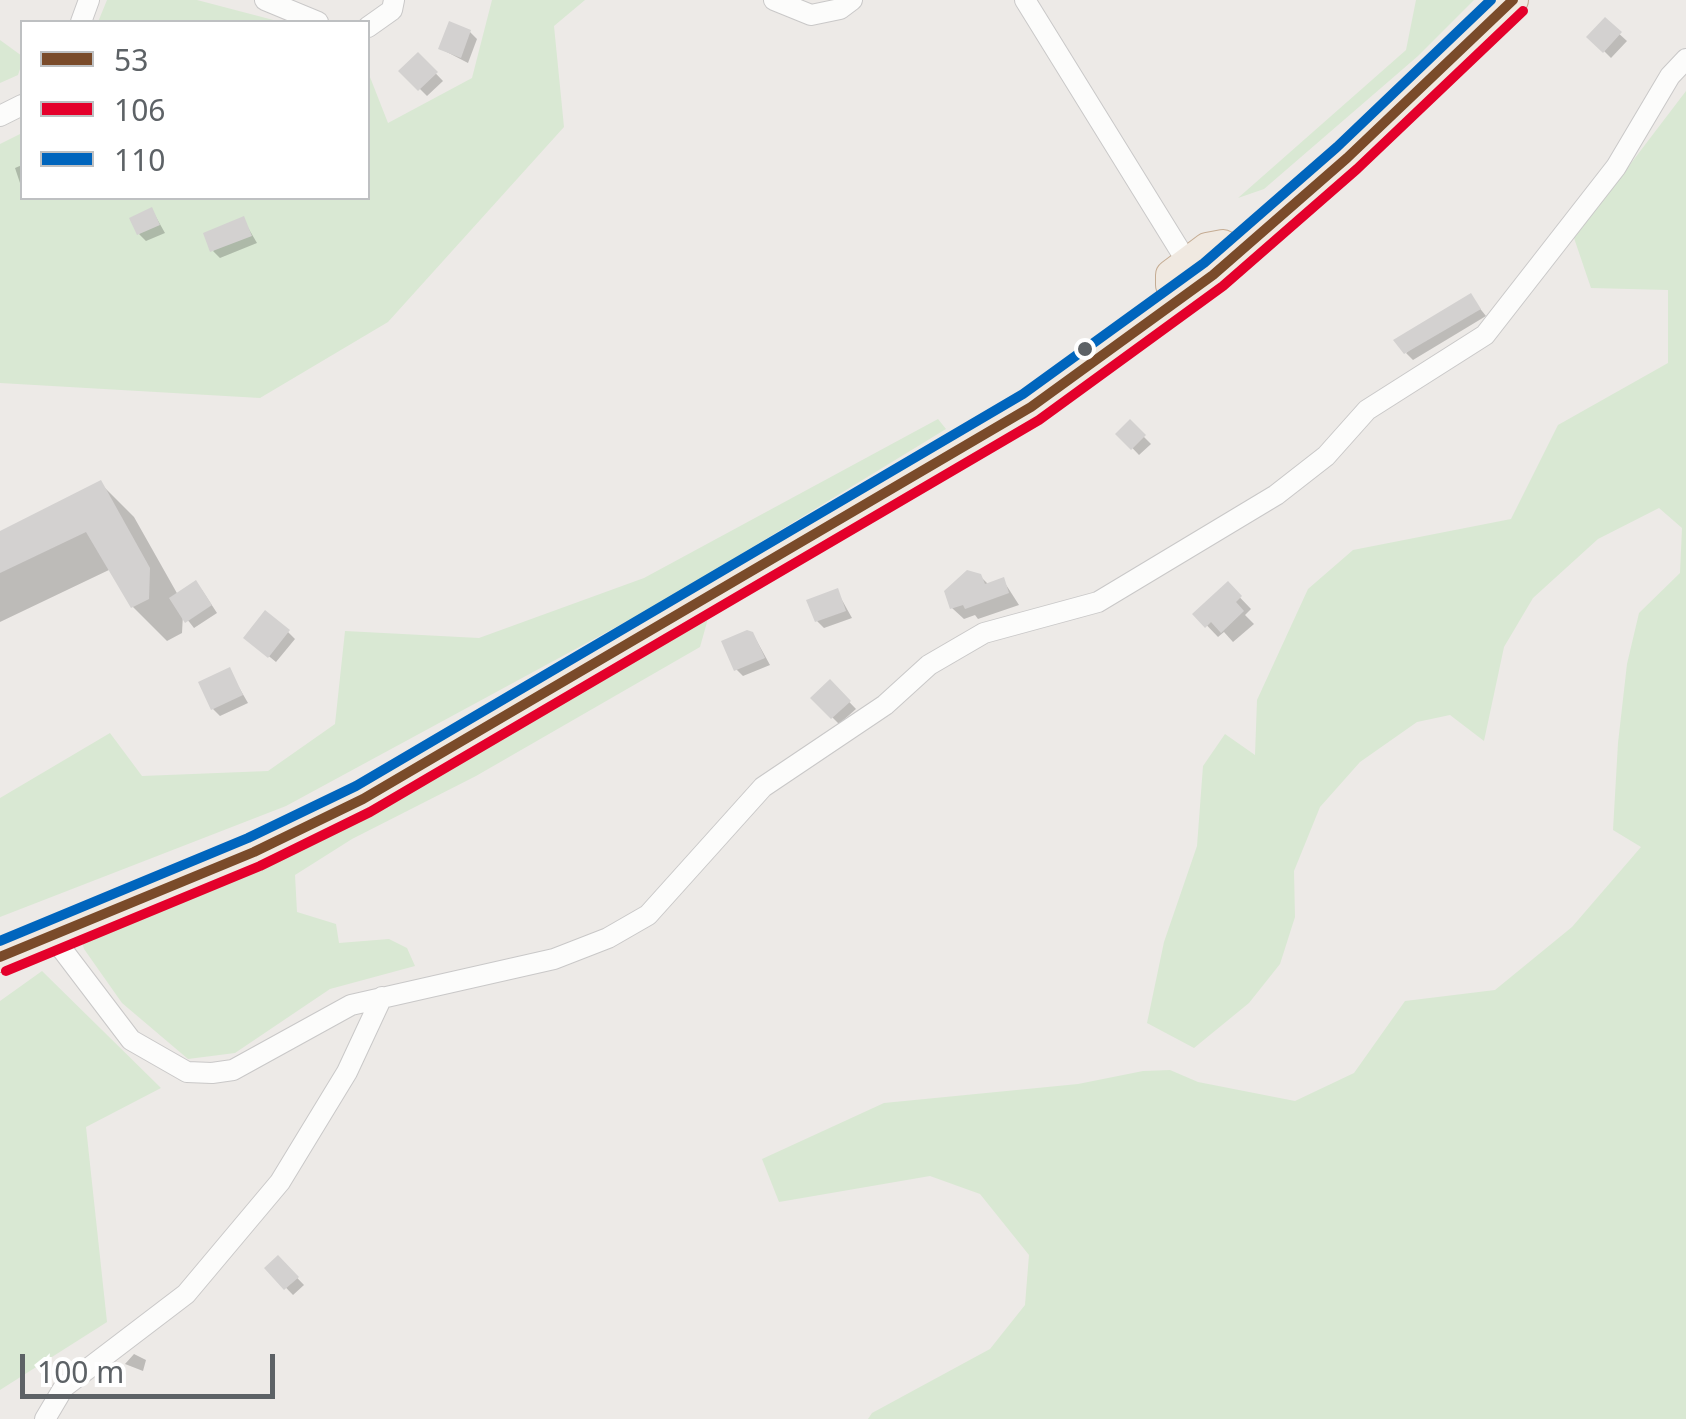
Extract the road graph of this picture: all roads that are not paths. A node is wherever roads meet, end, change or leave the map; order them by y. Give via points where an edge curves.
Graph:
1 (265, 0) edge
2 (394, 0) edge
3 (774, 0) edge
4 (852, 0) edge
5 (1025, 0) edge
6 (1493, 0) edge
7 (1513, 0) edge
8 (313, 20) edge
9 (370, 26) edge
10 (1686, 58) edge
11 (1232, 248) junction
12 (1187, 274) junction
13 (1150, 320) junction
14 (52, 936) junction
15 (0, 942) edge
16 (0, 958) edge
17 (382, 997) junction
18 (44, 1419) edge

1 - 8 street
2 - 9 street via 392,10
3 - 4 street via 811,15
5 - 12 street
6 - 11 highway
7 - 11 highway via 1347,158
10 - 17 street via 1616,167 1485,335 1367,410 1326,456 1276,495 1098,602 984,633 929,665 885,705 763,787 648,915 608,938 554,960
11 - 12 highway
11 - 13 highway
12 - 13 highway
12 - 15 highway via 1022,394 359,786 250,839
13 - 14 highway via 1030,407 363,799
14 - 16 highway
14 - 17 street via 130,1040 186,1072 232,1070 322,1017
17 - 18 street via 347,1072 280,1182 186,1294 64,1387

